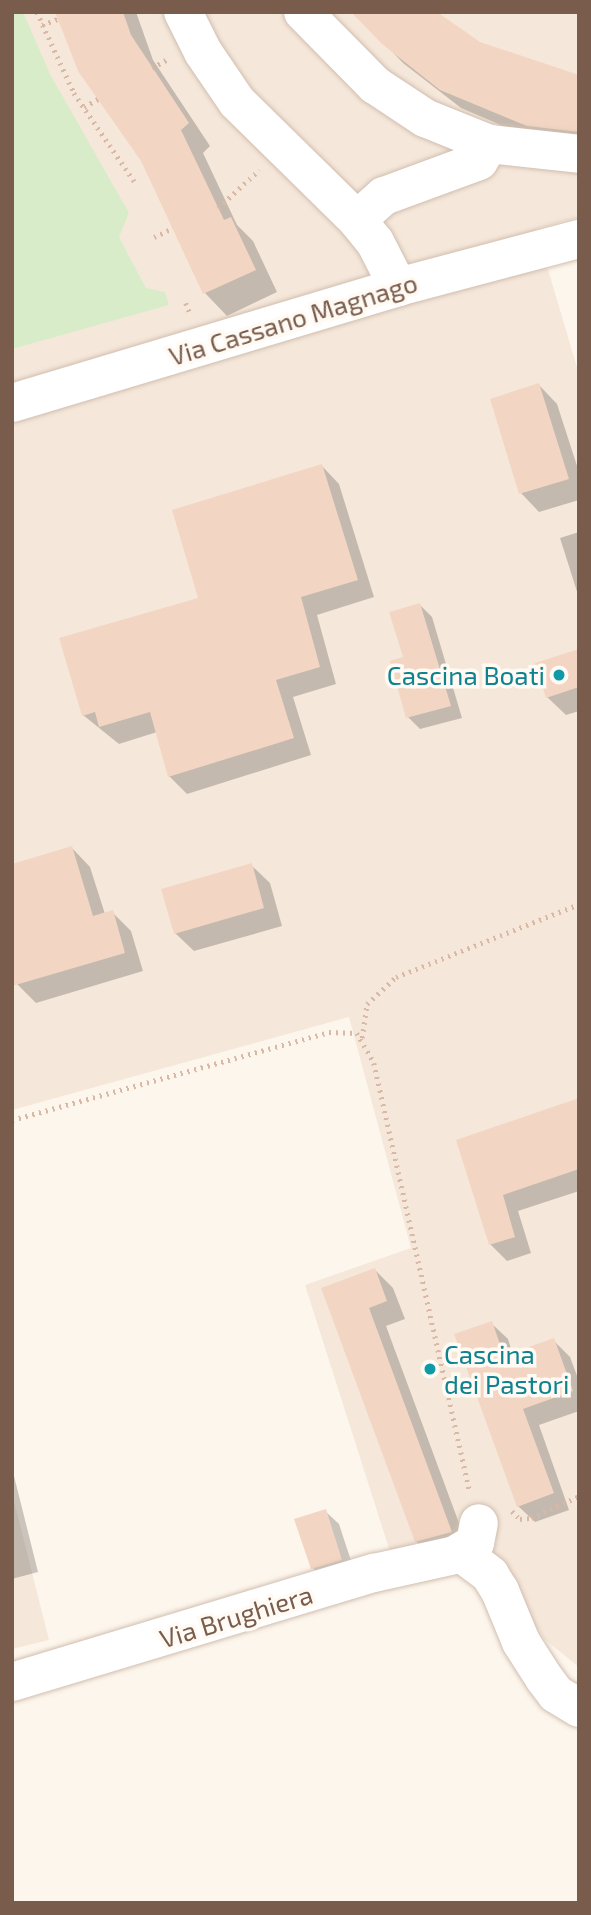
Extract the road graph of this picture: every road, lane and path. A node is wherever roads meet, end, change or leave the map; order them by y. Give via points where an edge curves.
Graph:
1 (37, 12) edge
2 (183, 12) edge
3 (303, 12) edge
4 (58, 19) dead end
5 (42, 25) junction
6 (170, 58) dead end
7 (152, 68) dead end
8 (98, 99) dead end
9 (84, 107) junction
10 (489, 144) junction
11 (579, 154) edge
12 (260, 169) dead end
13 (134, 181) dead end
14 (218, 208) dead end
15 (357, 220) junction
16 (173, 228) dead end
17 (154, 237) dead end
18 (578, 240) edge
19 (398, 287) junction
20 (186, 303) dead end
21 (189, 310) dead end
22 (12, 403) edge
23 (579, 904) edge
24 (362, 1038) junction
25 (12, 1120) edge
26 (579, 1496) edge
27 (471, 1527) junction
28 (12, 1682) edge
29 (579, 1708) edge

1 - 5 path
2 - 15 street via 208,61 237,102
3 - 10 street via 375,85 425,118
4 - 5 path
5 - 9 path
6 - 7 path
8 - 9 path
9 - 13 path
10 - 11 street
10 - 15 street via 484,158 474,165 384,197
12 - 14 path
15 - 19 street via 375,242
16 - 17 path
18 - 19 street, Via Cassano Magnago
19 - 22 street, Via Cassano Magnago
20 - 21 path
23 - 24 path via 396,977 367,1004
24 - 25 path via 346,1030 329,1032
24 - 27 path via 374,1063
26 - 27 path via 520,1519 510,1509
27 - 28 street, Via Brughiera
27 - 29 street via 521,1642 556,1694

